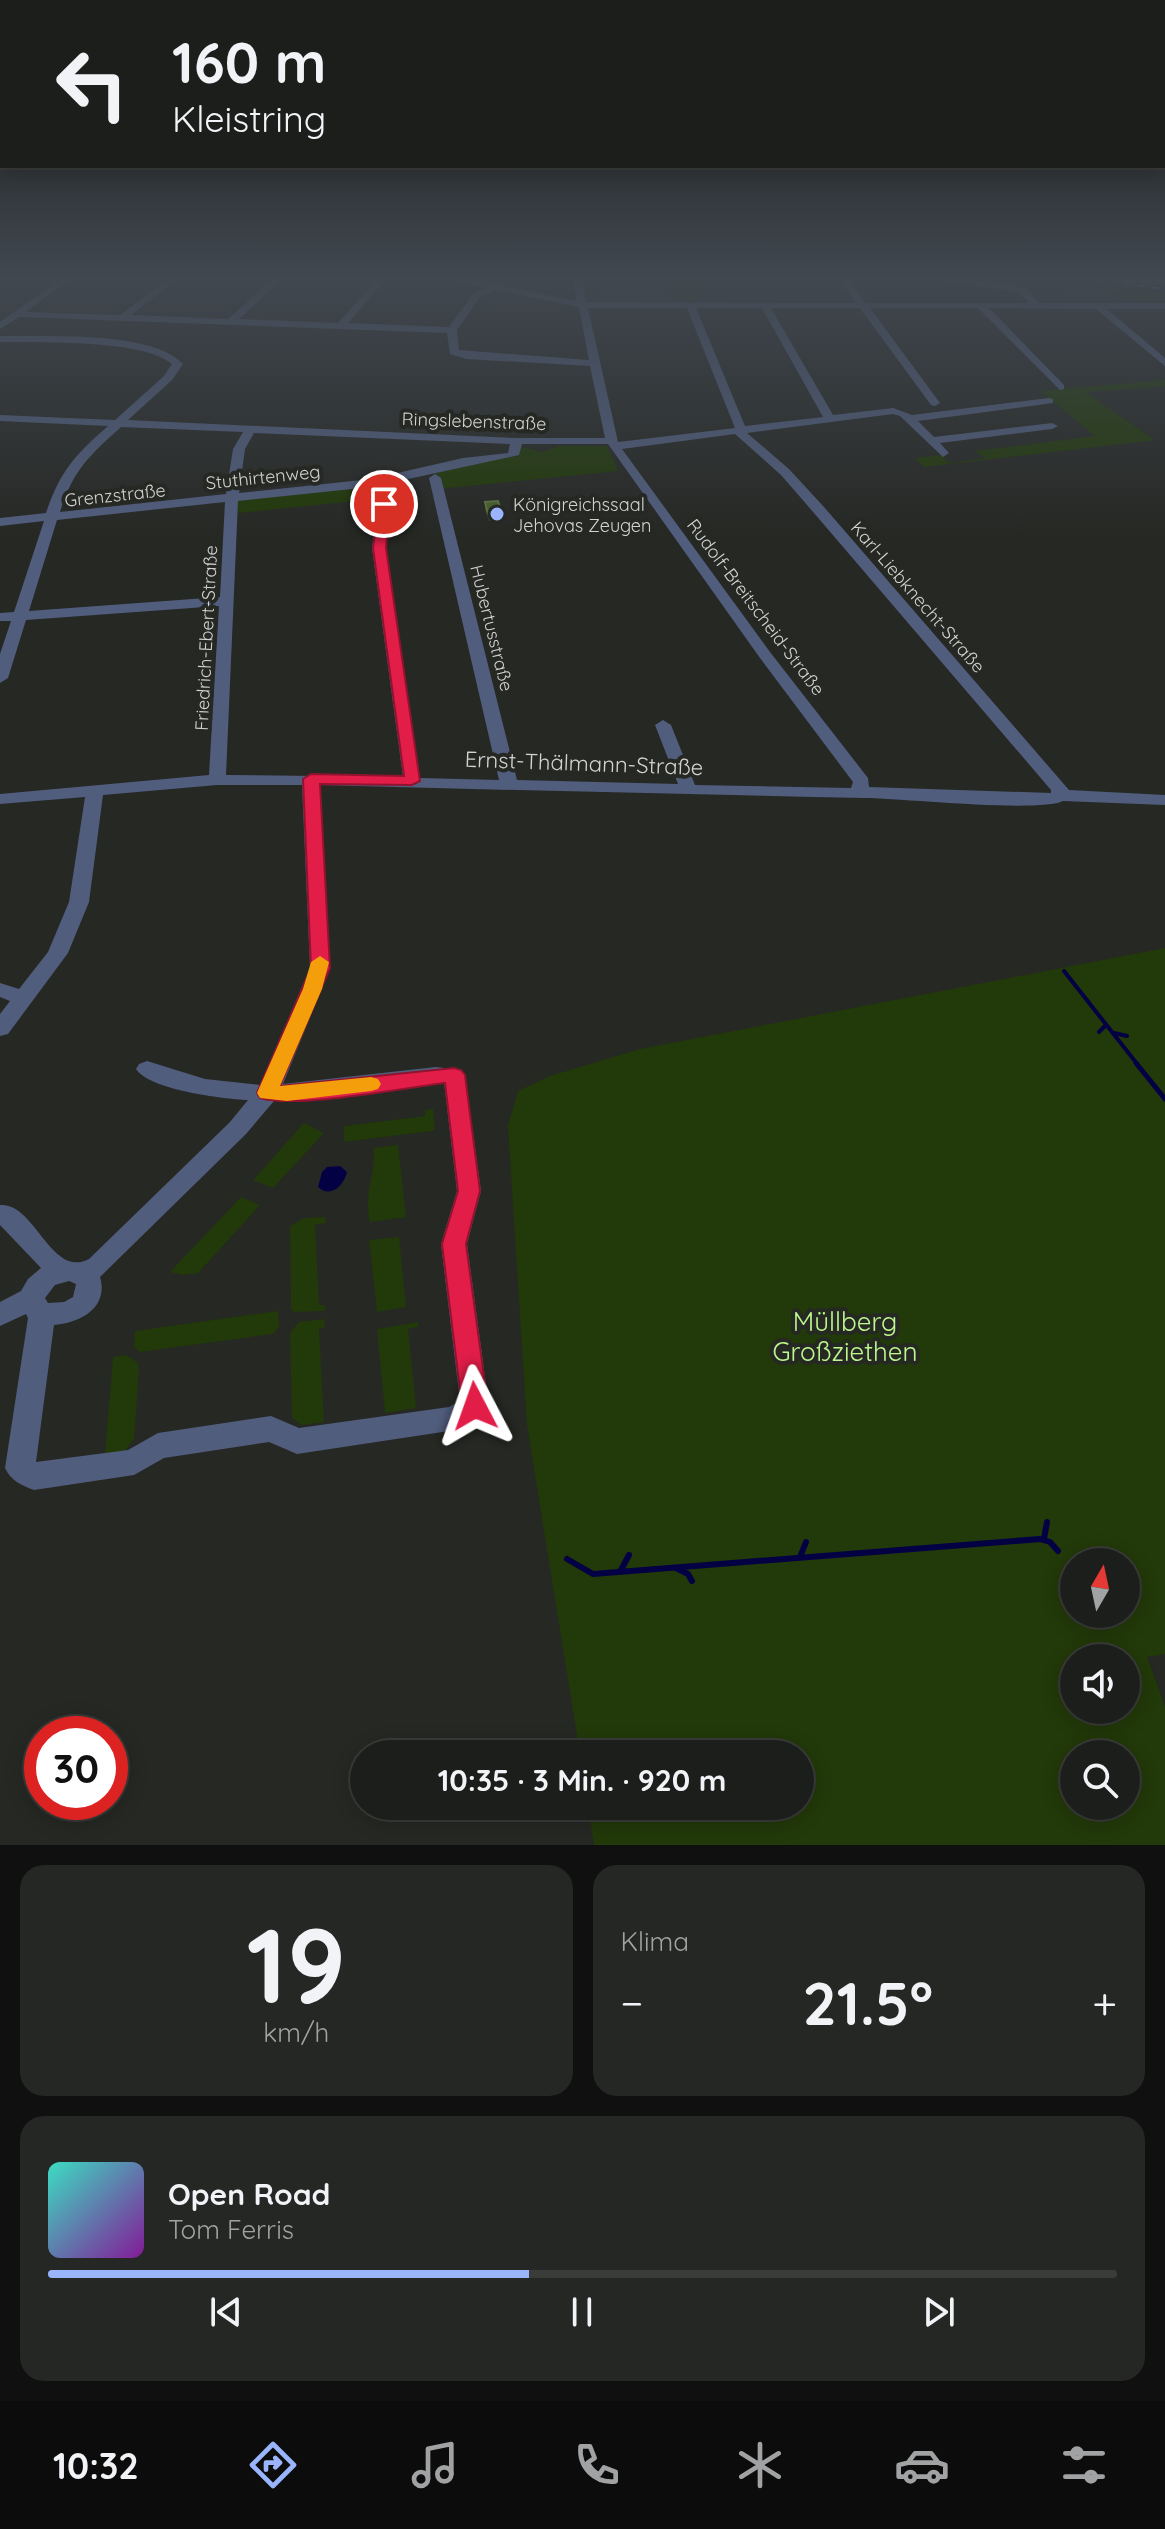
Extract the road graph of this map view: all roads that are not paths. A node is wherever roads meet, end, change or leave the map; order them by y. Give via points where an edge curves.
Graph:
1 (176, 363) edge
2 (595, 363) edge
3 (713, 363) edge
4 (798, 363) edge
5 (905, 363) edge
6 (1037, 363) edge
7 (1060, 387) dead end
8 (1049, 401) dead end
9 (935, 403) dead end
10 (1026, 404) junction
11 (906, 416) junction
12 (0, 418) edge
13 (829, 418) dead end
14 (118, 423) junction
15 (250, 429) junction
16 (739, 430) junction
17 (516, 441) junction
18 (931, 441) junction
19 (613, 444) junction
20 (943, 453) dead end
21 (435, 478) dead end
22 (384, 498) dead end
23 (232, 499) junction
24 (49, 518) junction
25 (0, 524) edge
26 (228, 601) junction
27 (19, 616) junction
28 (0, 617) edge
29 (0, 678) edge
30 (663, 725) dead end
31 (311, 779) junction
32 (217, 780) junction
33 (412, 781) junction
34 (510, 787) junction
35 (95, 791) junction
36 (689, 791) junction
37 (859, 792) junction
38 (1059, 795) junction
39 (0, 799) edge
40 (1165, 800) edge
41 (0, 990) edge
42 (23, 998) junction
43 (0, 1029) edge
44 (147, 1069) dead end
45 (267, 1093) junction
46 (4, 1213) dead end
47 (72, 1273) junction
48 (37, 1306) junction
49 (0, 1315) edge

1 - 14 street
2 - 19 street
3 - 16 street
4 - 13 street
5 - 9 street
6 - 7 street
8 - 10 street
10 - 11 street
10 - 18 street via 1052,426
11 - 16 street via 888,412
11 - 18 street
12 - 14 street, Ringslebenstraße
14 - 15 street, Ringslebenstraße
14 - 24 street via 72,468
15 - 17 street, Ringslebenstraße
15 - 23 street, Friedrich-Ebert-Straße via 239,449
16 - 19 street
16 - 38 street, Karl-Liebknecht-Straße via 806,495 1060,789
17 - 19 street, Ringslebenstraße
17 - 23 street, Stuthirtenweg via 515,453 502,458 371,483
18 - 20 street
19 - 37 street, Rudolf-Breitscheid-Straße via 862,782
21 - 34 street, Hubertusstraße
22 - 33 street via 379,548
23 - 24 street, Grenzstraße
23 - 26 street, Friedrich-Ebert-Straße
24 - 25 street
24 - 27 street
26 - 27 street
26 - 32 street, Friedrich-Ebert-Straße
27 - 28 street
27 - 29 street
30 - 36 street
31 - 32 street, Ernst-Thälmann-Straße
31 - 33 street, Ernst-Thälmann-Straße
31 - 45 street via 320,968
32 - 35 street, Ernst-Thälmann-Straße
33 - 34 street, Ernst-Thälmann-Straße
34 - 36 street, Ernst-Thälmann-Straße
35 - 39 street, Ernst-Thälmann-Straße
35 - 42 street via 79,902 58,953
36 - 37 street, Ernst-Thälmann-Straße
37 - 38 street, Ernst-Thälmann-Straße via 1012,799
38 - 40 street, Ernst-Thälmann-Straße
41 - 42 street
42 - 43 street
44 - 45 street via 179,1084
45 - 47 street via 98,1266
45 - 48 street via 454,1075 469,1191 454,1244 475,1406 449,1419 297,1441 271,1429 158,1446 134,1462 34,1477 20,1468
46 - 47 street
47 - 48 street via 41,1282
47 - 48 street via 90,1288 82,1304 62,1315
48 - 49 street

